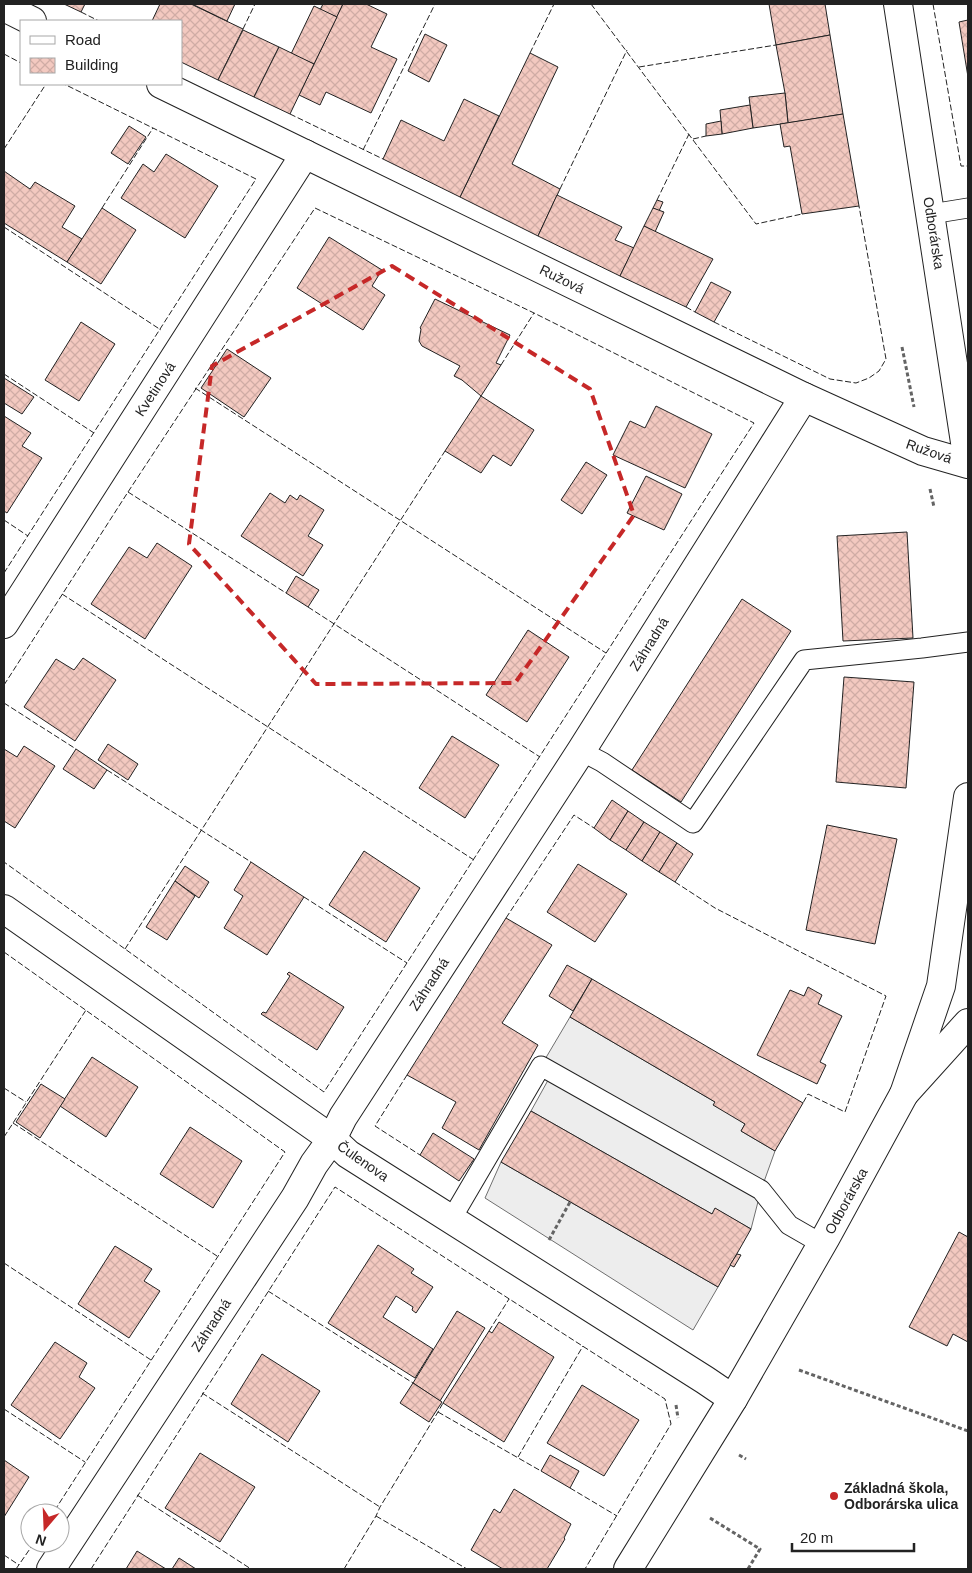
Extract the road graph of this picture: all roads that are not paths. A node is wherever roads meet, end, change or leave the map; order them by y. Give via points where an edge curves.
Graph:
1 (898, 4) edge
2 (4, 7) edge
3 (30, 20) edge
4 (163, 85) edge
5 (305, 154) junction
6 (968, 208) edge
7 (931, 214) junction
8 (804, 397) junction
9 (968, 463) edge
10 (4, 624) edge
11 (968, 642) edge
12 (581, 751) junction
13 (968, 797) edge
14 (4, 909) edge
15 (968, 1023) edge
16 (904, 1094) junction
17 (332, 1139) junction
18 (452, 1218) junction
19 (822, 1244) junction
20 (733, 1399) junction
21 (51, 1569) edge
22 (628, 1569) edge

1 - 7 street, Odborárska
2 - 3 street
4 - 5 street, Ružová
5 - 8 street, Ružová
5 - 10 street, Kvetinová
6 - 7 lane
7 - 9 street, Odborárska
8 - 9 street, Ružová via 923,451
8 - 12 street, Záhradná
11 - 12 lane via 804,660 693,823
12 - 17 street, Záhradná via 343,1117
13 - 16 street, Odborárska via 942,986
14 - 17 street, Čulenova
15 - 16 street
16 - 19 street, Odborárska
17 - 18 street, Čulenova via 348,1154
17 - 21 street, Záhradná
18 - 19 lane via 541,1066 761,1190 790,1225
18 - 20 street, Čulenova
19 - 20 street, Odborárska
20 - 22 street, Odborárska

